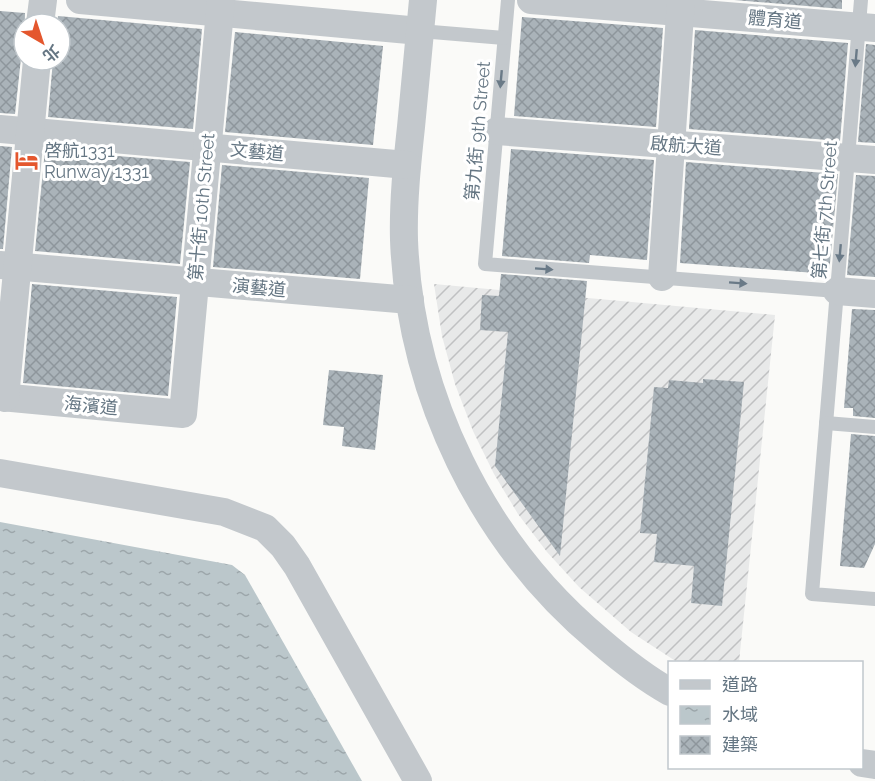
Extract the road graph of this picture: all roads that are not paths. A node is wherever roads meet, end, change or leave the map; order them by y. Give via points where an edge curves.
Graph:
1 (80, 0) edge
2 (423, 0) edge
3 (508, 0) edge
4 (531, 0) edge
5 (221, 6) edge
6 (681, 6) edge
7 (865, 18) edge
8 (420, 31) junction
9 (504, 39) junction
10 (36, 72) edge
11 (0, 129) edge
12 (497, 131) junction
13 (30, 132) junction
14 (671, 144) junction
15 (208, 147) junction
16 (861, 159) edge
17 (407, 165) junction
18 (9, 266) edge
19 (662, 278) junction
20 (195, 282) junction
21 (837, 291) junction
22 (875, 294) edge
23 (410, 300) junction
24 (2, 398) edge
25 (183, 414) joint
26 (826, 423) junction
27 (875, 427) edge
28 (0, 473) edge
29 (875, 599) edge
30 (668, 691) edge
31 (418, 781) edge

1 - 5 street
2 - 8 street
3 - 9 lane, 第九街 9th Street
4 - 6 street, 體育道
5 - 8 street
5 - 15 street, 第十街 10th Street
6 - 7 street, 體育道
6 - 14 street
7 -> 16 lane, 第七街 7th Street
8 - 9 lane
8 - 17 street
9 -> 12 lane, 第九街 9th Street
10 - 13 street
11 - 13 street, 文藝道
12 - 14 street, 啟航大道
12 -> 19 lane, 第九街 9th Street via 485,264
13 - 15 street, 文藝道
13 - 18 street
14 - 16 street, 啟航大道
14 - 19 street
15 - 17 street, 文藝道
15 - 20 street, 第十街 10th Street
16 -> 21 lane, 第七街 7th Street
17 - 23 street via 404,240
18 - 20 street, 演藝道
18 - 24 street
19 -> 21 lane
20 - 23 street, 演藝道
20 - 25 street, 第十街 10th Street
21 - 22 street
21 - 26 lane, 第七街 7th Street
23 - 30 street via 419,347 454,451 509,545 543,588 582,626 621,660
24 - 25 street, 海濱道
26 - 27 lane
26 - 29 lane, 第七街 7th Street via 812,594
28 - 31 street via 224,512 265,528 297,566

